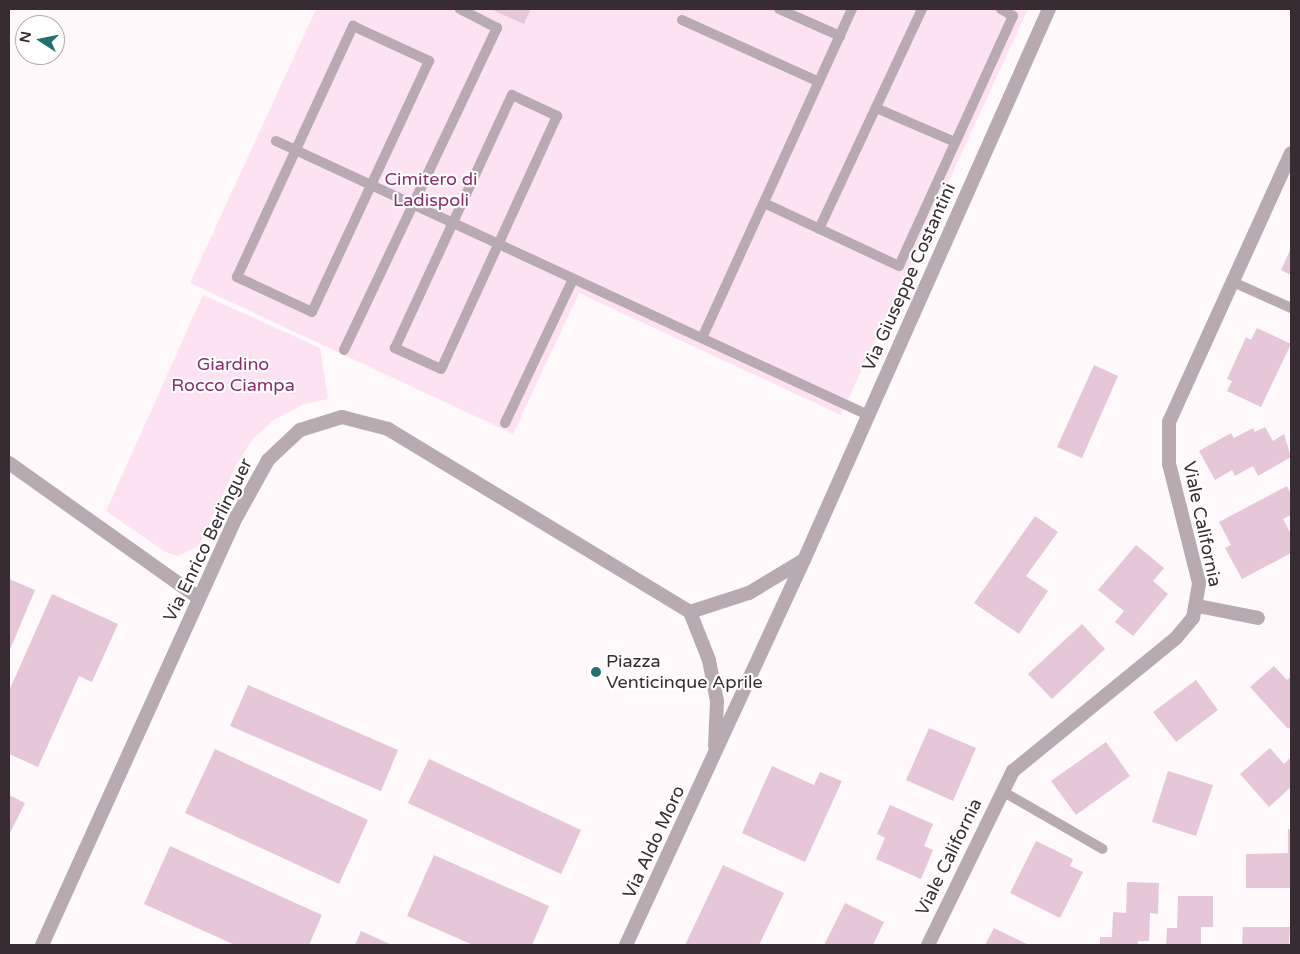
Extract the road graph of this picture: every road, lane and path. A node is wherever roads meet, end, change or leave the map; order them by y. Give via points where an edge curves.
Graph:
1 (460, 9) edge
2 (779, 9) edge
3 (852, 9) edge
4 (922, 9) edge
5 (1001, 9) edge
6 (1049, 9) edge
7 (682, 20) dead end
8 (840, 36) junction
9 (819, 82) junction
10 (876, 108) junction
11 (276, 141) dead end
12 (955, 142) junction
13 (296, 150) junction
14 (1291, 153) edge
15 (371, 185) junction
16 (764, 203) junction
17 (413, 204) junction
18 (453, 223) junction
19 (819, 229) junction
20 (498, 244) junction
21 (573, 278) junction
22 (1234, 282) junction
23 (1291, 308) edge
24 (702, 338) junction
25 (344, 350) dead end
26 (868, 415) junction
27 (505, 423) dead end
28 (9, 463) edge
29 (804, 560) junction
30 (199, 598) junction
31 (1198, 606) junction
32 (690, 612) junction
33 (1258, 618) dead end
34 (715, 754) junction
35 (1002, 791) junction
36 (1103, 849) dead end
37 (42, 945) edge
38 (626, 945) edge
39 (928, 945) edge

1 - 17 lane via 497,28
2 - 8 lane
3 - 8 lane
4 - 10 lane
5 - 12 lane via 1013,16
6 - 26 street, Via Giuseppe Costantini
7 - 9 lane
8 - 9 lane
9 - 16 lane
10 - 12 lane
10 - 19 lane
11 - 13 lane
12 - 19 lane via 899,266
13 - 15 lane
13 - 15 lane via 354,26 429,61
13 - 15 lane via 237,277 312,312
14 - 22 street, Viale California
15 - 17 lane
16 - 19 lane
16 - 24 lane
17 - 18 lane
17 - 25 lane
18 - 20 lane
18 - 20 lane via 395,348 441,369
18 - 20 lane via 512,95 558,116
20 - 21 lane
21 - 24 lane
21 - 27 lane
22 - 23 lane
22 - 31 street, Viale California via 1174,409 1167,433 1169,464 1199,583
24 - 26 lane
26 - 29 street, Via Giuseppe Costantini
28 - 30 street
29 - 32 street via 749,593
29 - 34 street, Via Aldo Moro
30 - 32 street, Via Enrico Berlinguer via 237,516 268,460 300,430 342,417 388,428
30 - 37 street, Via Enrico Berlinguer
31 - 33 street
31 - 35 street, Viale California via 1191,622 1176,638 1034,751
32 - 34 street via 709,660 717,701
34 - 38 street, Via Aldo Moro
35 - 36 lane
35 - 39 street, Viale California

